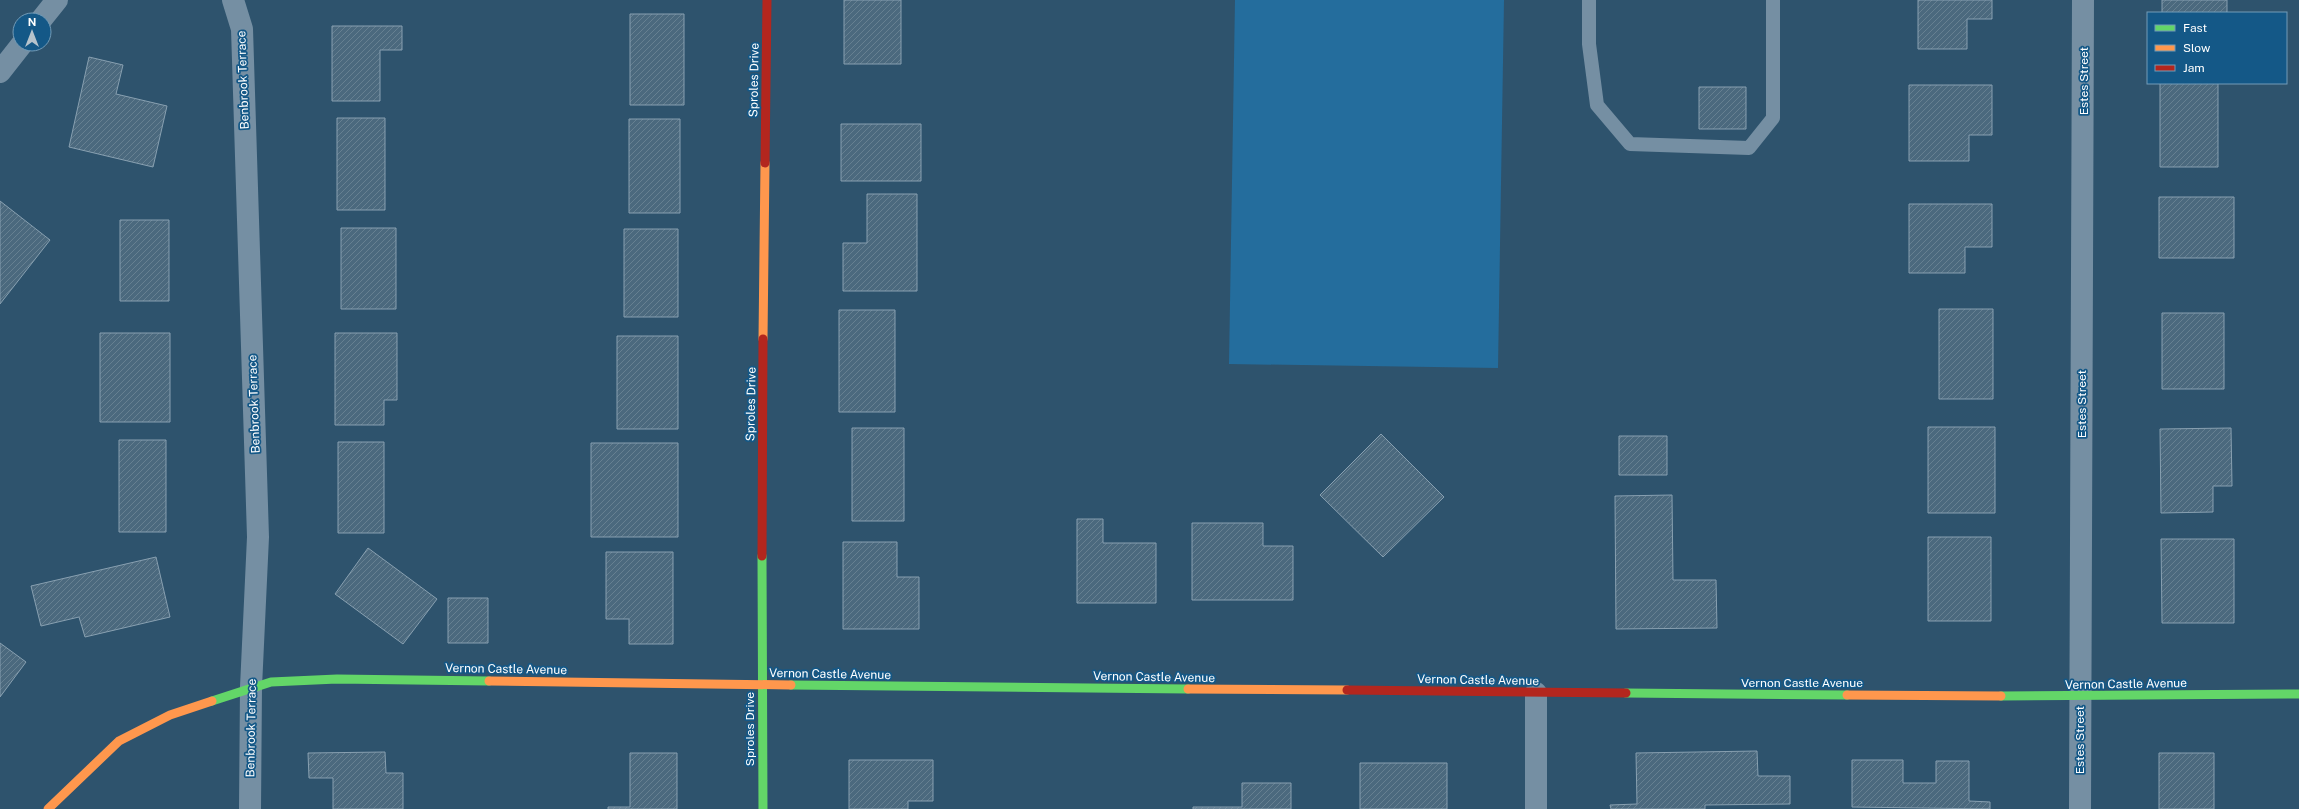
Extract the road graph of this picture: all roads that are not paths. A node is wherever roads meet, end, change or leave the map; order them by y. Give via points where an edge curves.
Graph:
1 (57, 0) edge
2 (233, 0) edge
3 (767, 0) edge
4 (1588, 0) edge
5 (1772, 0) edge
6 (2083, 0) edge
7 (47, 12) edge
8 (16, 52) edge
9 (0, 72) edge
10 (762, 685) junction
11 (251, 687) junction
12 (1536, 693) junction
13 (2299, 694) edge
14 (2080, 697) junction
15 (48, 809) edge
16 (250, 809) edge
17 (763, 809) edge
18 (1536, 809) edge
19 (2080, 809) edge

1 - 7 street
2 - 11 street, Benbrook Terrace via 242,29 258,537
3 - 10 street, Sproles Drive
4 - 5 lane via 1589,44 1597,105 1630,144 1749,148 1773,118
6 - 14 street, Estes Street
8 - 9 street
10 - 11 street, Vernon Castle Avenue via 337,679 271,682
10 - 12 street, Vernon Castle Avenue
10 - 17 street, Sproles Drive
11 - 15 street, Vernon Castle Avenue via 170,715 119,740
11 - 16 street, Benbrook Terrace
12 - 14 street, Vernon Castle Avenue
12 - 18 street
13 - 14 street, Vernon Castle Avenue
14 - 19 street, Estes Street

